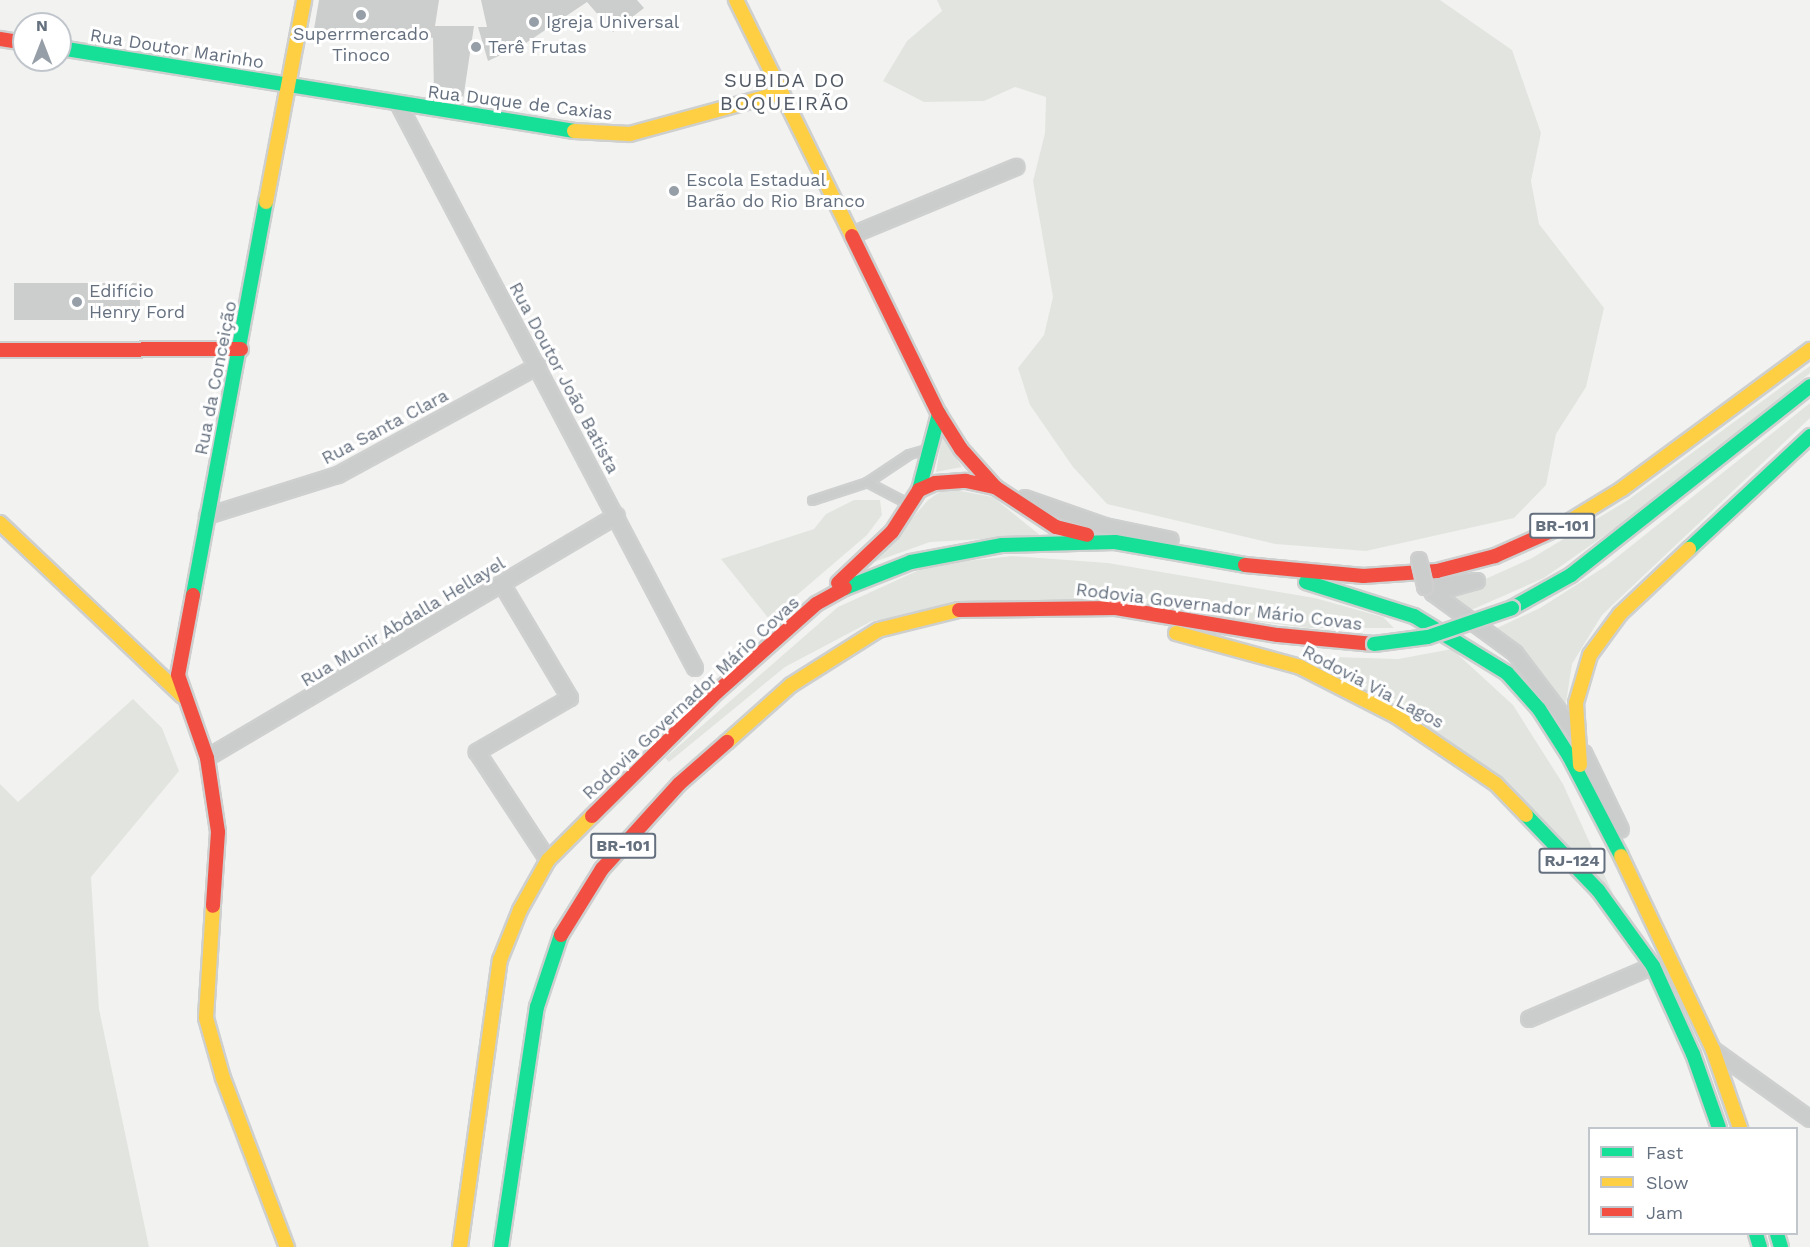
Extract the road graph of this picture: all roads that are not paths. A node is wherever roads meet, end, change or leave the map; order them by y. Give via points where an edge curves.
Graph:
1 (304, 0) edge
2 (736, 0) edge
3 (72, 50) edge
4 (288, 85) junction
5 (780, 93) junction
6 (399, 105) junction
7 (1016, 167) dead end
8 (852, 236) junction
9 (241, 349) junction
10 (0, 350) edge
11 (1810, 350) edge
12 (538, 366) junction
13 (1810, 386) edge
14 (939, 414) junction
15 (1810, 436) edge
16 (932, 447) junction
17 (867, 482) junction
18 (995, 487) junction
19 (919, 490) junction
20 (812, 500) dead end
21 (909, 504) junction
22 (207, 516) junction
23 (617, 516) junction
24 (0, 523) edge
25 (1115, 542) junction
26 (1266, 569) junction
27 (502, 584) junction
28 (816, 604) junction
29 (1026, 606) junction
30 (179, 655) junction
31 (145, 661) junction
32 (695, 668) dead end
33 (183, 696) junction
34 (1575, 731) junction
35 (207, 758) junction
36 (1584, 785) junction
37 (548, 860) junction
38 (1653, 966) junction
39 (1529, 1019) dead end
40 (1713, 1050) junction
41 (1726, 1059) junction
42 (1810, 1119) edge
43 (1719, 1127) edge
44 (1740, 1127) edge
45 (287, 1247) edge
46 (457, 1247) edge
47 (501, 1247) edge

1 - 4 main road, Rua da Conceição
2 - 5 main road
3 - 4 main road, Rua Doutor Marinho
4 - 6 main road, Rua Duque de Caxias
4 - 9 main road, Rua da Conceição
5 - 6 main road, Rua Duque de Caxias via 630,134 583,133
5 - 8 main road
6 - 12 street, Rua Doutor João Batista
7 - 8 street
8 - 14 main road
9 - 10 main road
9 - 22 main road, Rua da Conceição
11 - 26 main road, Rodovia Governador Mário Covas / BR-101 via 1622,489 1554,531 1495,556 1437,571 1363,576
12 - 22 street, Rua Santa Clara via 338,475
12 - 23 street, Rua Doutor João Batista
13 - 29 main road, Rodovia Governador Mário Covas / BR-101, bridge via 1571,575 1512,608 1428,637 1374,644 1278,635 1116,608
14 - 16 main road
14 - 18 main road via 961,449
15 - 34 main road, RJ-124 via 1620,614 1590,655 1576,703
16 - 17 lane via 909,454
16 - 19 main road
17 - 20 lane
17 - 21 lane
18 - 19 main road via 950,482
18 - 25 main road via 1056,527
18 - 34 street, bridge via 1106,526 1241,556 1371,567 1419,560 1425,587 1477,581 1433,593 1515,653
19 - 21 main road
21 - 28 main road via 892,532
22 - 30 main road, Rua da Conceição
23 - 27 street, Rua Munir Abdalla Hellayel
23 - 32 street, Rua Doutor João Batista
24 - 31 main road
25 - 26 main road, Rodovia Governador Mário Covas / BR-101
25 - 28 main road, Rodovia Governador Mário Covas / BR-101 via 962,549 863,578
26 - 36 main road, RJ-124 via 1414,616 1481,655 1507,673 1539,709
27 - 35 street, Rua Munir Abdalla Hellayel
27 - 37 street via 570,698 477,752
28 - 37 main road, Rodovia Governador Mário Covas / BR-101 via 717,692
29 - 38 main road, Rodovia Via Lagos / RJ-124 via 1266,655 1300,667 1396,716 1496,784 1532,817 1598,890
29 - 47 main road, Rodovia Governador Mário Covas / BR-101 via 968,608 878,630 746,720 679,784 602,869 563,930 537,1007
30 - 31 main road via 165,665
30 - 33 main road, Rua da Conceição
31 - 33 main road
33 - 35 main road, Rua da Conceição
34 - 36 main road, RJ-124
34 - 41 street
35 - 45 main road, Rua da Conceição via 218,832 206,1018 223,1078
36 - 40 main road, RJ-124 via 1652,915
37 - 46 main road, Rodovia Governador Mário Covas / BR-101 via 500,960
38 - 39 street
38 - 43 main road, Rodovia Via Lagos / RJ-124 via 1693,1054
40 - 41 street
40 - 44 main road, RJ-124
41 - 42 street

